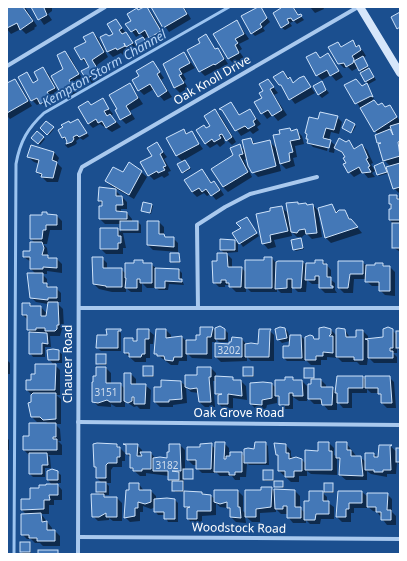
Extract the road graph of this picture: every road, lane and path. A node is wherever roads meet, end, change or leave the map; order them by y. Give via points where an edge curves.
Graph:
1 (105, 7) edge
2 (359, 7) edge
3 (7, 66) edge
4 (400, 73) edge
5 (79, 174) joint
6 (317, 177) dead end
7 (79, 308) junction
8 (198, 308) junction
9 (400, 308) edge
10 (78, 422) junction
11 (400, 425) edge
12 (78, 537) junction
13 (400, 539) edge
14 (78, 554) edge

1 - 3 street
2 - 4 street
2 - 5 street, Oak Knoll Drive via 82,167
5 - 7 street, Chaucer Road
6 - 8 street via 250,194 197,225
7 - 8 street
7 - 10 street, Chaucer Road
8 - 9 street
10 - 11 street, Oak Grove Road
10 - 12 street, Chaucer Road
12 - 13 street, Woodstock Road
12 - 14 street, Chaucer Road

